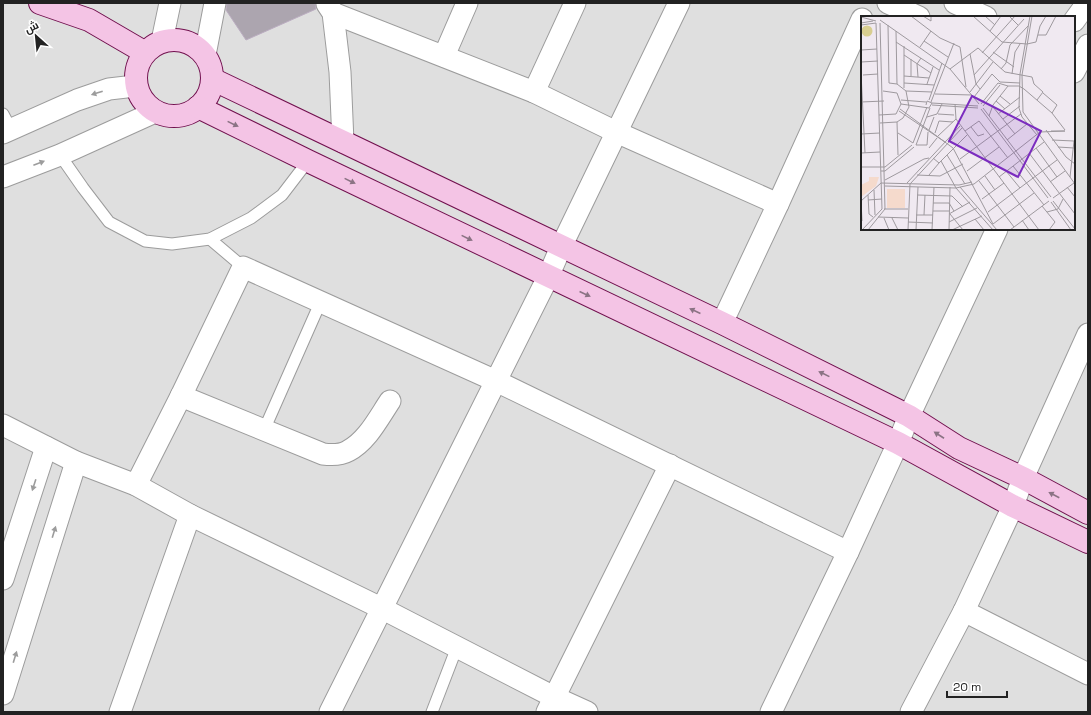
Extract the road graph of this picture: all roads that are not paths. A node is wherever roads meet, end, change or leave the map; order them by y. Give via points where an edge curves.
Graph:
1 (40, 3) edge
2 (170, 3) edge
3 (215, 3) edge
4 (467, 3) edge
5 (575, 3) edge
6 (680, 3) edge
7 (869, 3) edge
8 (888, 3) edge
9 (955, 3) edge
10 (1087, 3) edge
11 (330, 8) edge
12 (863, 16) edge
13 (917, 16) edge
14 (984, 16) edge
15 (861, 20) edge
16 (1075, 20) edge
17 (153, 47) junction
18 (206, 55) junction
19 (444, 56) junction
20 (212, 79) junction
21 (1075, 80) edge
22 (1088, 80) edge
23 (136, 86) junction
24 (534, 92) junction
25 (198, 107) junction
26 (155, 112) junction
27 (6, 125) edge
28 (616, 132) junction
29 (343, 142) junction
30 (60, 155) junction
31 (308, 161) junction
32 (3, 177) edge
33 (778, 204) junction
34 (997, 230) edge
35 (210, 239) junction
36 (561, 247) junction
37 (243, 267) junction
38 (548, 277) junction
39 (321, 301) junction
40 (722, 323) junction
41 (1085, 346) edge
42 (496, 381) junction
43 (181, 396) junction
44 (390, 401) dead end
45 (909, 416) junction
46 (3, 425) edge
47 (264, 430) junction
48 (898, 443) junction
49 (46, 448) junction
50 (76, 462) junction
51 (670, 465) junction
52 (1023, 478) junction
53 (136, 485) junction
54 (1013, 506) junction
55 (1088, 513) edge
56 (190, 515) junction
57 (1088, 542) edge
58 (848, 552) junction
59 (3, 579) edge
60 (381, 608) junction
61 (964, 611) junction
62 (457, 647) junction
63 (1088, 674) edge
64 (3, 694) edge
65 (550, 704) edge
66 (120, 712) edge
67 (330, 712) edge
68 (432, 712) edge
69 (587, 712) edge
70 (771, 712) edge
71 (911, 712) edge

1 - 17 street
2 - 17 street
3 - 18 street
4 - 19 street
5 - 24 street
6 - 28 street
7 - 12 street
8 - 13 street
9 - 14 street
10 - 16 street
11 - 19 street
11 - 29 street via 340,72
15 - 33 street
17 - 18 street via 170,39 186,41 197,46
17 - 23 street via 136,69
18 - 20 street
19 - 24 street
20 - 25 street via 207,97
20 - 29 street
21 - 22 street
23 - 26 street via 142,101
23 -> 27 street via 109,89
24 - 28 street
25 - 26 street via 179,116
25 -> 31 street
26 - 30 street
28 - 33 street
28 - 36 street
29 - 36 street
32 -> 30 street
30 - 35 lane via 109,222 145,241 172,244
31 - 35 lane via 282,195 251,218
31 -> 38 street
33 - 40 street
34 - 45 street
35 - 37 lane
36 - 38 street
40 -> 36 street
37 - 39 street
37 - 43 street
38 - 42 street
38 -> 48 street
39 - 42 street
39 - 47 lane
45 -> 40 street
41 - 52 street
42 - 51 street
42 - 60 street
43 - 47 street
43 - 53 street
44 - 47 street via 363,440 347,452 334,455 323,454
45 - 48 street
52 -> 45 street via 959,448
46 - 49 street
48 - 54 street
48 - 58 street
49 - 50 street
49 -> 59 street
50 - 53 street
64 -> 50 street
51 - 58 street
51 - 65 street
52 - 54 street
55 -> 52 street
53 - 56 street
54 - 57 street
54 - 61 street
56 - 60 street
56 - 66 street
58 - 70 street
60 - 62 street
60 - 67 street
61 - 63 street
61 - 71 street
62 - 65 street
62 - 68 lane
65 - 69 street

